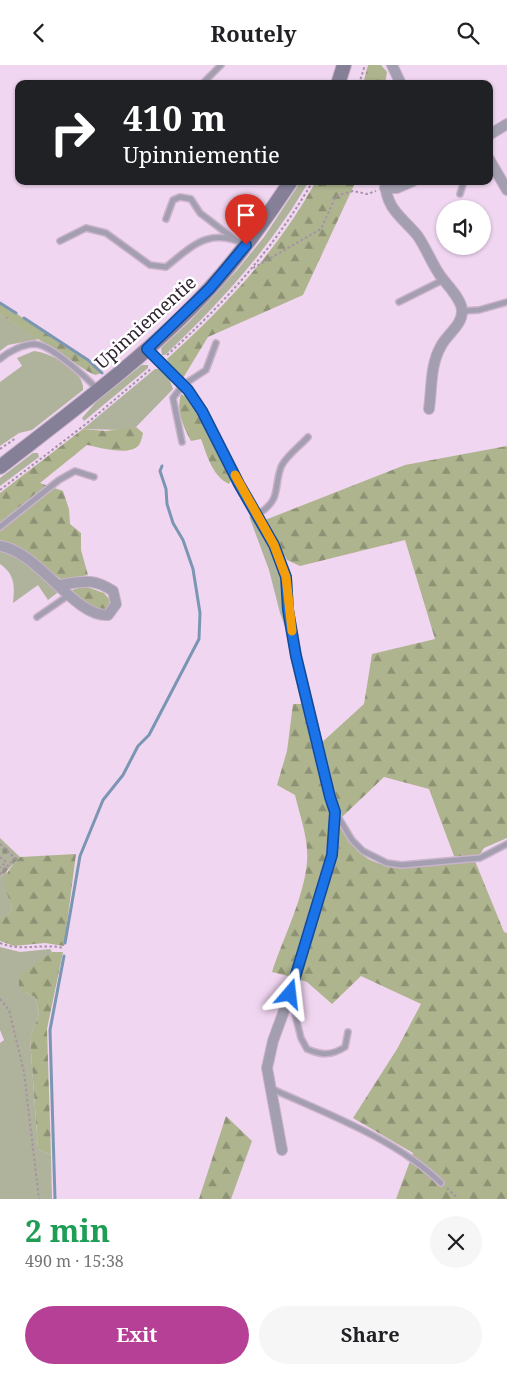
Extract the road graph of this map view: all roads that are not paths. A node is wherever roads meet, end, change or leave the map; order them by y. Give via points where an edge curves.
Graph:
1 (221, 65) edge
2 (344, 65) edge
3 (392, 65) edge
4 (206, 80) edge
5 (339, 80) edge
6 (399, 80) edge
7 (507, 124) edge
8 (493, 133) edge
9 (493, 166) edge
10 (288, 185) edge
11 (385, 185) edge
12 (387, 185) edge
13 (405, 185) edge
14 (463, 185) edge
15 (507, 189) edge
16 (460, 194) dead end
17 (166, 219) dead end
18 (60, 241) dead end
19 (240, 242) junction
20 (443, 279) junction
21 (399, 302) dead end
22 (507, 302) edge
23 (462, 311) junction
24 (216, 343) dead end
25 (147, 349) junction
26 (0, 359) edge
27 (183, 385) junction
28 (98, 389) junction
29 (429, 409) dead end
30 (308, 437) dead end
31 (182, 442) dead end
32 (0, 467) edge
33 (94, 477) dead end
34 (257, 515) junction
35 (0, 527) edge
36 (0, 546) edge
37 (59, 585) junction
38 (69, 594) junction
39 (37, 617) dead end
40 (335, 812) junction
41 (507, 844) edge
42 (290, 994) junction
43 (348, 1032) dead end
44 (270, 1088) junction
45 (282, 1150) dead end
46 (441, 1183) road end

1 - 4 lane
2 - 5 main road
3 - 6 street
7 - 8 street
9 - 15 street
10 - 19 main road, Upinniementie
11 - 20 street via 391,206 417,236
12 - 13 street via 397,189
14 - 16 lane
17 - 19 lane via 173,200 185,197 191,199 200,213
18 - 19 lane via 86,228 106,233 150,265 166,267 202,239
19 - 25 main road, Upinniementie via 210,288
20 - 21 lane
20 - 23 street via 459,301
22 - 23 lane
23 - 29 street via 435,360
24 - 27 lane via 206,370
25 - 27 street
25 - 28 main road, Upinniementie
26 - 28 lane via 19,347 36,344 61,357
27 - 31 lane via 173,399
27 - 34 street via 202,411
28 - 32 main road, Upinniementie
30 - 34 lane via 282,466 270,507
33 - 35 lane via 75,471 58,480
34 - 40 street via 274,545 286,577 296,656
36 - 37 street via 18,553
37 - 38 street
37 - 38 street via 100,583 113,591 116,604 112,612 103,615 90,612
38 - 39 lane
40 - 41 lane via 352,840 363,851 387,863 402,865 480,858
40 - 42 street via 332,855
42 - 43 lane via 307,1049 325,1055 336,1053 345,1047
42 - 44 street via 266,1068
44 - 45 street
44 - 46 lane via 343,1121 422,1164

